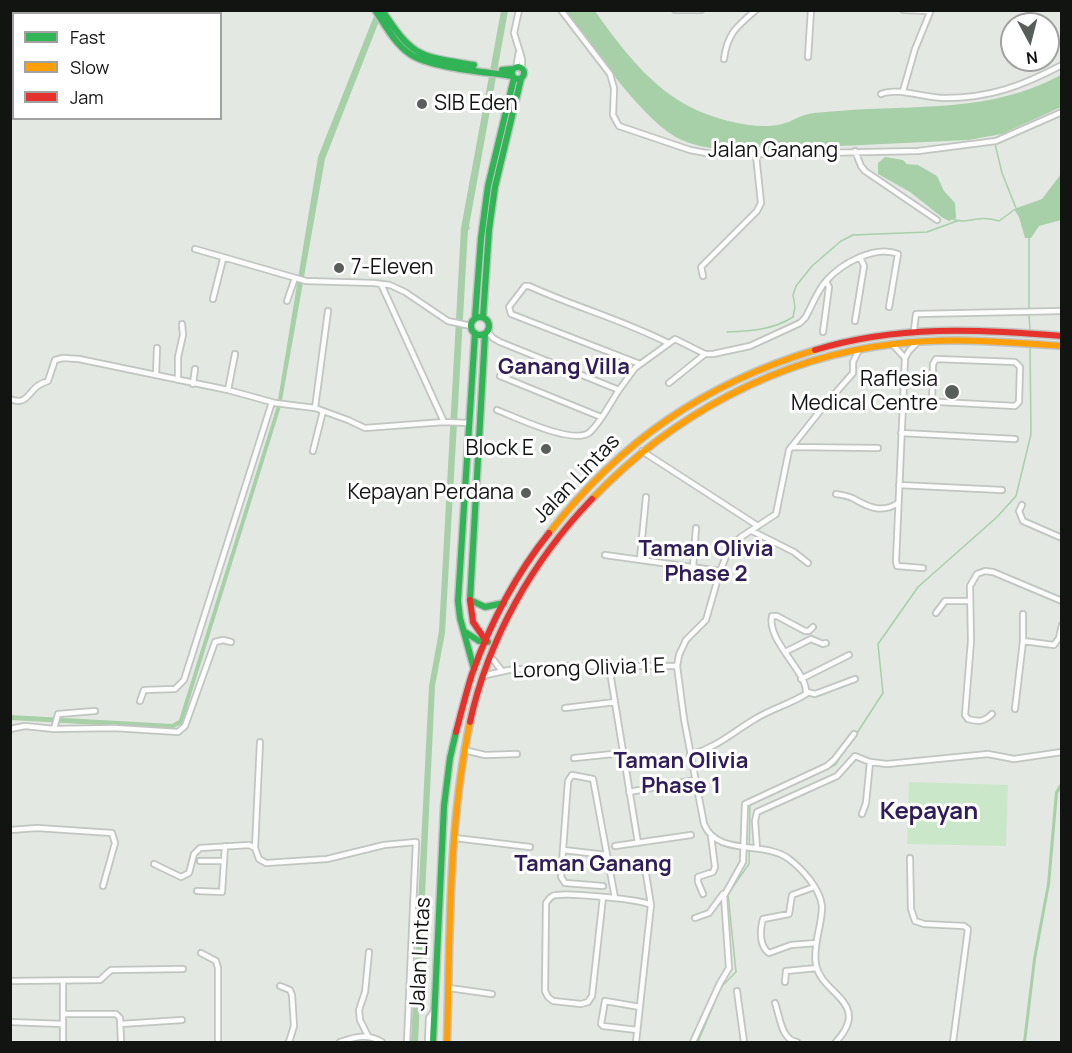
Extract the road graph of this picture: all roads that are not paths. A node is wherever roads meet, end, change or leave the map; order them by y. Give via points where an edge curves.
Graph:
1 (375, 10) edge
2 (382, 10) edge
3 (519, 10) edge
4 (561, 10) edge
5 (675, 10) edge
6 (811, 10) edge
7 (903, 10) edge
8 (700, 11) edge
9 (755, 11) edge
10 (930, 11) edge
11 (385, 20) junction
12 (808, 57) dead end
13 (724, 59) dead end
14 (1062, 65) edge
15 (516, 73) junction
16 (903, 92) junction
17 (881, 94) dead end
18 (1062, 112) edge
19 (855, 151) junction
20 (756, 155) junction
21 (937, 220) dead end
22 (195, 249) dead end
23 (860, 257) junction
24 (223, 259) junction
25 (703, 276) dead end
26 (296, 279) junction
27 (826, 280) junction
28 (381, 284) junction
29 (213, 299) dead end
30 (287, 301) dead end
31 (889, 307) dead end
32 (328, 311) dead end
33 (1062, 311) edge
34 (483, 317) junction
35 (475, 318) junction
36 (855, 321) dead end
37 (182, 324) dead end
38 (468, 325) junction
39 (914, 330) junction
40 (823, 332) dead end
41 (475, 333) junction
42 (486, 333) junction
43 (1062, 336) edge
44 (920, 341) junction
45 (668, 343) junction
46 (892, 344) junction
47 (1062, 346) edge
48 (157, 348) dead end
49 (861, 349) junction
50 (842, 353) junction
51 (235, 354) dead end
52 (705, 354) junction
53 (904, 358) junction
54 (853, 362) junction
55 (640, 364) junction
56 (195, 369) dead end
57 (156, 375) junction
58 (500, 376) dead end
59 (178, 380) junction
60 (669, 383) dead end
61 (193, 384) junction
62 (228, 390) junction
63 (619, 390) junction
64 (10, 399) edge
65 (902, 400) junction
66 (274, 402) junction
67 (932, 402) junction
68 (315, 408) junction
69 (497, 410) dead end
70 (323, 411) junction
71 (601, 417) junction
72 (447, 421) junction
73 (469, 423) junction
74 (654, 428) junction
75 (901, 433) junction
76 (662, 435) junction
77 (1015, 439) dead end
78 (791, 447) junction
79 (878, 448) dead end
80 (641, 450) junction
81 (313, 451) dead end
82 (899, 485) junction
83 (1002, 490) dead end
84 (836, 494) dead end
85 (646, 497) dead end
86 (898, 502) junction
87 (1022, 505) dead end
88 (758, 526) junction
89 (696, 528) dead end
90 (752, 531) junction
91 (1062, 538) edge
92 (605, 555) dead end
93 (640, 559) junction
94 (808, 563) dead end
95 (693, 567) junction
96 (923, 568) dead end
97 (720, 571) junction
98 (470, 600) junction
99 (970, 601) junction
100 (1062, 601) edge
101 (504, 603) junction
102 (936, 614) dead end
103 (1023, 614) dead end
104 (1062, 626) edge
105 (813, 627) dead end
106 (465, 632) junction
107 (1060, 639) edge
108 (486, 641) junction
109 (1023, 641) junction
110 (231, 642) dead end
111 (826, 643) dead end
112 (495, 645) junction
113 (785, 652) junction
114 (849, 655) dead end
115 (491, 656) junction
116 (609, 666) junction
117 (677, 666) junction
118 (474, 670) junction
119 (502, 671) junction
120 (483, 676) junction
121 (855, 678) dead end
122 (801, 679) junction
123 (807, 692) junction
124 (140, 701) dead end
125 (615, 702) junction
126 (565, 708) dead end
127 (1015, 709) dead end
128 (95, 711) dead end
129 (992, 714) dead end
130 (471, 717) junction
131 (54, 726) junction
132 (10, 729) edge
133 (854, 734) dead end
134 (260, 742) dead end
135 (452, 747) junction
136 (464, 750) junction
137 (1062, 752) edge
138 (623, 753) junction
139 (517, 754) dead end
140 (690, 755) junction
141 (574, 758) dead end
142 (870, 762) junction
143 (695, 780) junction
144 (629, 792) junction
145 (862, 814) dead end
146 (10, 830) edge
147 (691, 835) dead end
148 (711, 836) junction
149 (455, 838) junction
150 (638, 843) junction
151 (225, 846) junction
152 (615, 846) dead end
153 (530, 847) dead end
154 (744, 847) junction
155 (255, 848) junction
156 (755, 848) junction
157 (563, 850) junction
158 (607, 855) junction
159 (910, 858) dead end
160 (200, 861) dead end
161 (224, 861) junction
162 (154, 864) dead end
163 (646, 874) dead end
164 (103, 886) dead end
165 (603, 886) dead end
166 (814, 887) junction
167 (197, 891) dead end
168 (725, 892) junction
169 (703, 894) dead end
170 (603, 897) junction
171 (615, 898) junction
172 (651, 905) junction
173 (695, 918) dead end
174 (816, 943) junction
175 (369, 952) dead end
176 (201, 953) dead end
177 (817, 968) junction
178 (183, 969) dead end
179 (10, 981) edge
180 (63, 981) junction
181 (785, 982) dead end
182 (280, 986) dead end
183 (449, 988) junction
184 (737, 991) dead end
185 (492, 994) dead end
186 (775, 1003) dead end
187 (640, 1007) junction
188 (435, 1010) junction
189 (63, 1014) junction
190 (182, 1020) dead end
191 (10, 1022) edge
192 (63, 1024) junction
193 (120, 1024) junction
194 (638, 1030) junction
195 (368, 1036) junction
196 (63, 1042) edge
197 (121, 1042) edge
198 (218, 1042) edge
199 (289, 1042) edge
200 (340, 1042) edge
201 (382, 1042) edge
202 (407, 1042) edge
203 (428, 1042) edge
204 (433, 1042) edge
205 (447, 1042) edge
206 (636, 1042) edge
207 (693, 1042) edge
208 (744, 1042) edge
209 (797, 1042) edge
210 (836, 1042) edge
211 (953, 1042) edge

1 - 11 main road
2 - 11 main road
3 - 15 street via 514,33 522,59
4 - 20 street, Jalan Ganang via 610,74 613,115 619,126 704,153
5 - 8 street
6 - 12 street
7 - 10 street
9 - 13 street via 730,36
10 - 16 street
11 - 15 main road via 406,44 422,54
14 - 16 street via 1016,87 985,95 943,98
15 - 34 main road via 495,187
15 - 35 main road via 488,186
16 - 17 street
18 - 19 street, Jalan Ganang via 994,142 918,152
19 - 20 street, Jalan Ganang
19 - 21 street via 865,171
20 - 25 street via 761,203 701,267
22 - 24 street
23 - 27 street
23 - 31 street via 872,252 898,254
23 - 36 street via 864,267
24 - 26 street
24 - 29 street
26 - 28 street
26 - 30 street
27 - 40 street via 829,287
27 - 52 street via 800,323 750,346
28 - 38 street via 405,292 453,323
28 - 72 street
32 - 68 street
33 - 39 street via 916,314
34 - 35 main road
34 - 42 main road via 489,323
35 - 38 main road
37 - 59 street
38 - 41 main road
39 - 43 main road, Jalan Lintas
39 - 74 main road, Jalan Lintas via 865,337 784,359 722,386
41 - 42 main road
41 - 73 main road
42 - 63 street
42 - 98 main road
44 - 46 main road, Jalan Lintas
44 - 47 main road, Jalan Lintas via 992,340
44 - 53 street
45 - 52 street via 678,339
45 - 55 street
45 - 55 street via 530,286 525,286 509,308 511,314
46 - 49 main road, Jalan Lintas
46 - 53 street
48 - 57 street
49 - 50 main road, Jalan Lintas
49 - 54 street
50 - 54 street
50 - 76 main road, Jalan Lintas via 756,381
51 - 62 street
52 - 60 street
53 - 65 street
54 - 78 street via 853,373
55 - 63 street
56 - 61 street
57 - 59 street
57 - 64 street via 59,358 47,382 23,401
58 - 71 street
59 - 61 street
61 - 62 street
62 - 66 street
63 - 71 street
65 - 67 street
65 - 75 street
66 - 68 street
66 - 124 street via 184,680 175,689 144,690
67 - 67 street via 933,364 938,359 1015,362 1020,367 1019,402 1015,406
68 - 70 street
69 - 71 street via 559,433 585,436
70 - 72 street via 365,428
70 - 81 street
72 - 73 street
73 - 106 main road via 458,601
74 - 76 main road via 660,429
74 - 101 main road, Jalan Lintas via 601,472 559,518 523,568
75 - 77 street
75 - 82 street
76 - 80 main road, Jalan Lintas
78 - 79 street
78 - 88 street via 776,514
80 - 88 street
80 - 112 main road, Jalan Lintas via 590,500 545,554
82 - 83 street
82 - 86 street
84 - 86 street via 871,508 890,508
85 - 93 street
86 - 96 street via 896,564
87 - 91 street via 1019,511 1023,521
88 - 90 street
89 - 95 street
90 - 94 street
90 - 97 street via 730,547
92 - 93 street
93 - 95 street
95 - 97 street
97 - 117 street via 706,620 683,645
98 - 101 main road via 485,607
98 - 108 main road via 471,620
99 - 100 street via 974,577 989,571
99 - 102 street via 945,601
99 - 129 street via 966,717 983,721
101 - 108 main road, Jalan Lintas
103 - 109 street
104 - 107 street
105 - 113 street via 805,631 772,616 773,631
106 - 108 main road
106 - 118 main road
107 - 109 street via 1050,646
108 - 112 main road
108 - 118 main road, Jalan Lintas
109 - 127 street
110 - 131 street via 215,642 181,730
111 - 113 street via 811,639
112 - 115 main road, Jalan Lintas
113 - 122 street
114 - 122 street
115 - 119 street, Lorong Olivia 1 E
115 - 120 main road, Jalan Lintas
116 - 117 street, Lorong Olivia 1 E
116 - 119 street, Lorong Olivia 1 E
116 - 125 street
117 - 140 street
118 - 135 main road, Jalan Lintas
119 - 120 street, Lorong Olivia 1 E
120 - 130 main road, Jalan Lintas
121 - 123 street via 815,694
122 - 123 street
123 - 140 street via 704,751
125 - 126 street
125 - 138 street
128 - 131 street via 59,713
130 - 135 main road via 462,741
130 - 136 main road, Jalan Lintas
131 - 132 street
133 - 154 street via 827,766 745,804
134 - 155 street
135 - 188 main road, Jalan Lintas via 446,786
136 - 139 street via 485,755
136 - 149 main road, Jalan Lintas
137 - 142 street via 1014,759 988,754 915,763
138 - 141 street
138 - 144 street
140 - 143 street
142 - 145 street
142 - 156 street via 855,756 837,776 757,812
143 - 144 street
143 - 148 street via 704,824
144 - 150 street
146 - 164 street via 112,833 116,843
147 - 150 street
148 - 154 street
148 - 169 street via 715,867 698,878
149 - 153 street
149 - 183 main road, Jalan Lintas
150 - 152 street
151 - 155 street
151 - 161 street
151 - 162 street via 198,850 189,873 181,877
154 - 156 street
154 - 168 street via 742,863
155 - 202 street via 259,859 266,862 327,858 416,842
156 - 166 street via 785,856
157 - 158 street
157 - 158 street via 568,781 575,775 593,779
157 - 165 street via 561,877 565,883
158 - 171 street
159 - 211 street via 911,909 915,921 968,928
160 - 161 street
161 - 167 street via 222,892
163 - 172 street
166 - 174 street via 822,905
166 - 174 street via 792,895 789,914 763,919 761,935 769,953 791,945
168 - 173 street via 709,913
168 - 207 street via 729,969
170 - 170 street via 557,894 546,903 545,991 553,1001 581,1004 592,996
170 - 171 street
171 - 172 street
172 - 187 street
174 - 177 street
175 - 195 street via 359,1010
176 - 198 street via 216,961 218,968
177 - 181 street via 786,971
177 - 210 street via 848,1011 846,1028
178 - 180 street via 111,970 100,980
179 - 180 street
180 - 189 street
182 - 199 street via 292,995 294,1026
183 - 185 street
183 - 205 main road, Jalan Lintas
184 - 208 street
186 - 209 street via 786,1036
187 - 194 street
187 - 194 street via 605,1001 601,1024
188 - 203 street via 429,1018
188 - 204 main road, Jalan Lintas
189 - 192 street
189 - 193 street via 116,1014
190 - 193 street
191 - 192 street
192 - 196 street
193 - 197 street
194 - 206 street
195 - 200 street
195 - 201 street

